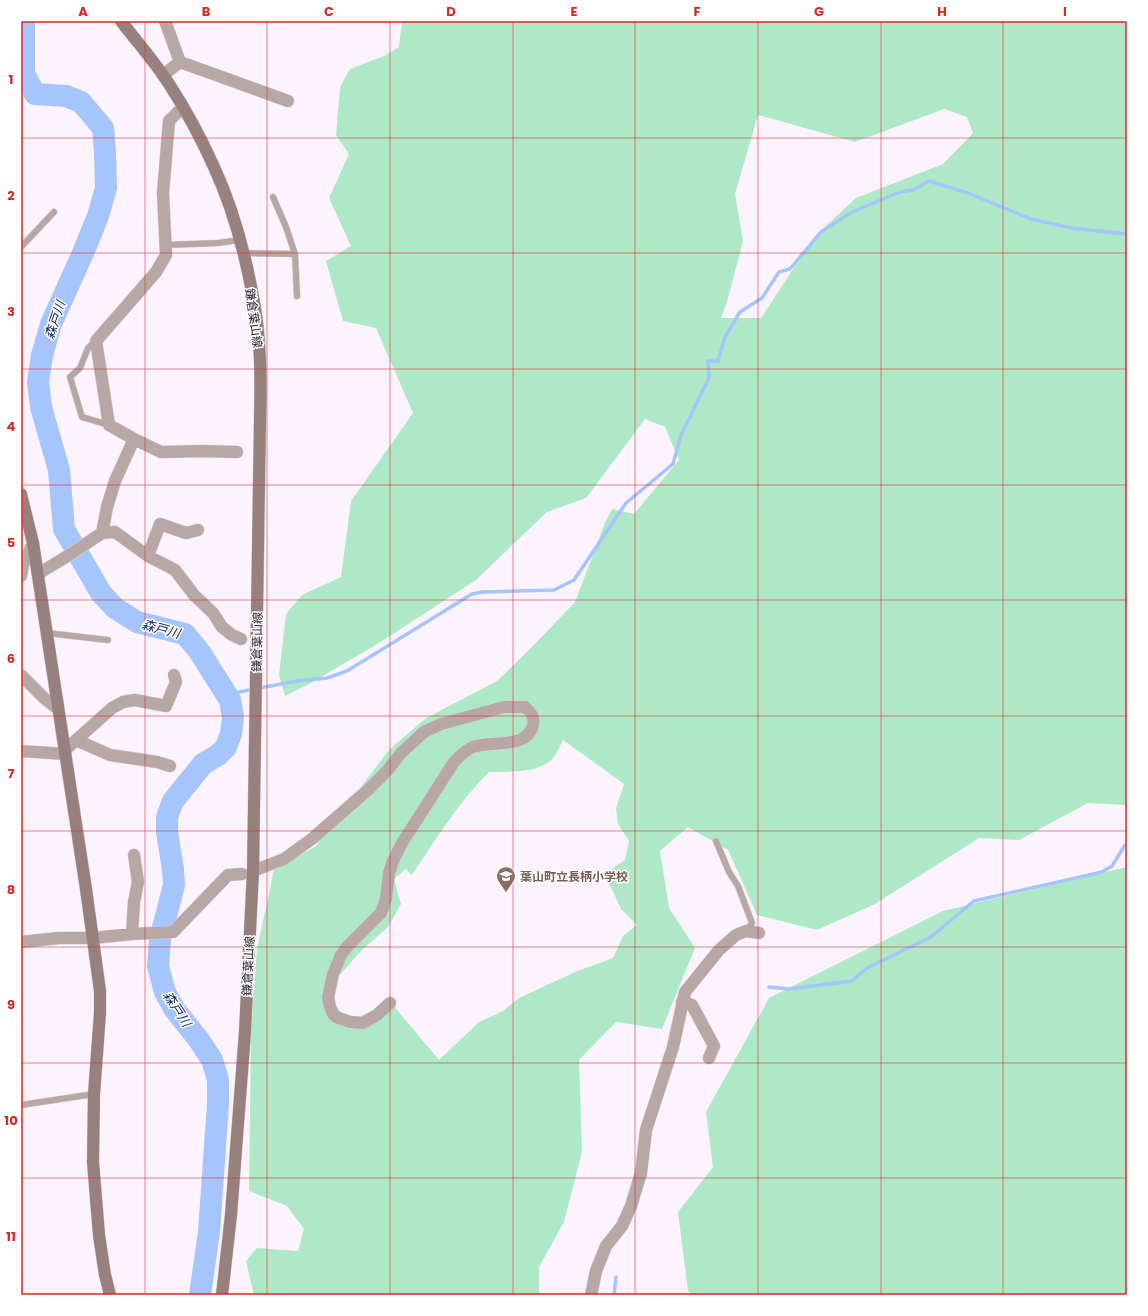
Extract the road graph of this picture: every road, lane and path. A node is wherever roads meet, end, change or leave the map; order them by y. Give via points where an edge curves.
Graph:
1 (121, 21) edge
2 (165, 21) edge
3 (180, 62) junction
4 (163, 75) junction
5 (288, 100) dead end
6 (183, 107) junction
7 (273, 197) dead end
8 (54, 212) dead end
9 (240, 240) junction
10 (165, 245) junction
11 (21, 247) edge
12 (243, 253) junction
13 (295, 254) junction
14 (297, 296) dead end
15 (96, 341) junction
16 (109, 425) junction
17 (134, 439) junction
18 (237, 452) dead end
19 (21, 494) edge
20 (25, 524) edge
21 (198, 530) dead end
22 (102, 533) junction
23 (33, 543) junction
24 (148, 556) junction
25 (38, 574) junction
26 (21, 576) edge
27 (47, 633) junction
28 (241, 639) dead end
29 (108, 640) dead end
30 (21, 674) edge
31 (174, 675) dead end
32 (58, 709) junction
33 (76, 740) junction
34 (21, 751) edge
35 (65, 752) junction
36 (170, 766) dead end
37 (716, 841) dead end
38 (134, 855) dead end
39 (248, 873) junction
40 (746, 931) junction
41 (759, 933) dead end
42 (132, 934) junction
43 (93, 938) junction
44 (21, 942) edge
45 (682, 1002) junction
46 (390, 1003) dead end
47 (709, 1058) dead end
48 (94, 1094) junction
49 (21, 1105) edge
50 (110, 1295) edge
51 (222, 1295) edge
52 (591, 1295) edge

1 - 4 main road, 鎌倉葉山線
2 - 3 street
3 - 4 street
3 - 5 street
4 - 6 main road, 鎌倉葉山線
6 - 9 main road, 鎌倉葉山線 via 214,166
6 - 10 street via 170,121 163,193
7 - 13 lane
8 - 11 lane
9 - 10 lane
9 - 12 main road, 鎌倉葉山線
10 - 15 street via 166,255 156,272
12 - 13 lane
12 - 39 main road, 鎌倉葉山線 via 253,298 260,371
13 - 14 lane
15 - 16 street
15 - 16 lane via 88,348 80,368 70,377 82,417
16 - 17 street
17 - 18 street via 161,452
17 - 22 street via 115,481
19 - 20 main road
20 - 23 main road
21 - 24 street via 186,532 160,524
22 - 24 street via 115,532
22 - 25 street
23 - 25 main road
23 - 26 street via 22,565
24 - 28 street via 175,570 222,627
25 - 27 main road
27 - 29 lane
27 - 32 main road
30 - 32 street
31 - 33 street via 176,682 166,706 135,700 123,702 112,708
32 - 35 main road
33 - 35 street
33 - 36 street via 110,755
34 - 35 street
35 - 43 main road
37 - 40 lane via 738,886 752,924
38 - 42 street via 138,882
39 - 42 street via 228,875 173,932
39 - 46 street via 284,859 313,838 369,789 424,732 447,722 504,707 525,707 530,711 534,722 524,738 514,742 475,746 454,762 393,861 381,913 341,955 333,974 328,997 336,1018 363,1023 376,1016
39 - 51 main road, 鎌倉葉山線 via 245,1032
40 - 41 street
40 - 45 street via 736,935 720,950 685,992
42 - 43 street
43 - 44 street
43 - 48 main road via 100,991
45 - 47 street via 692,1005 714,1046
45 - 52 street via 673,1047 646,1130 641,1172 631,1206 622,1226 606,1246 596,1271
48 - 49 lane
48 - 50 main road via 93,1162 96,1202

